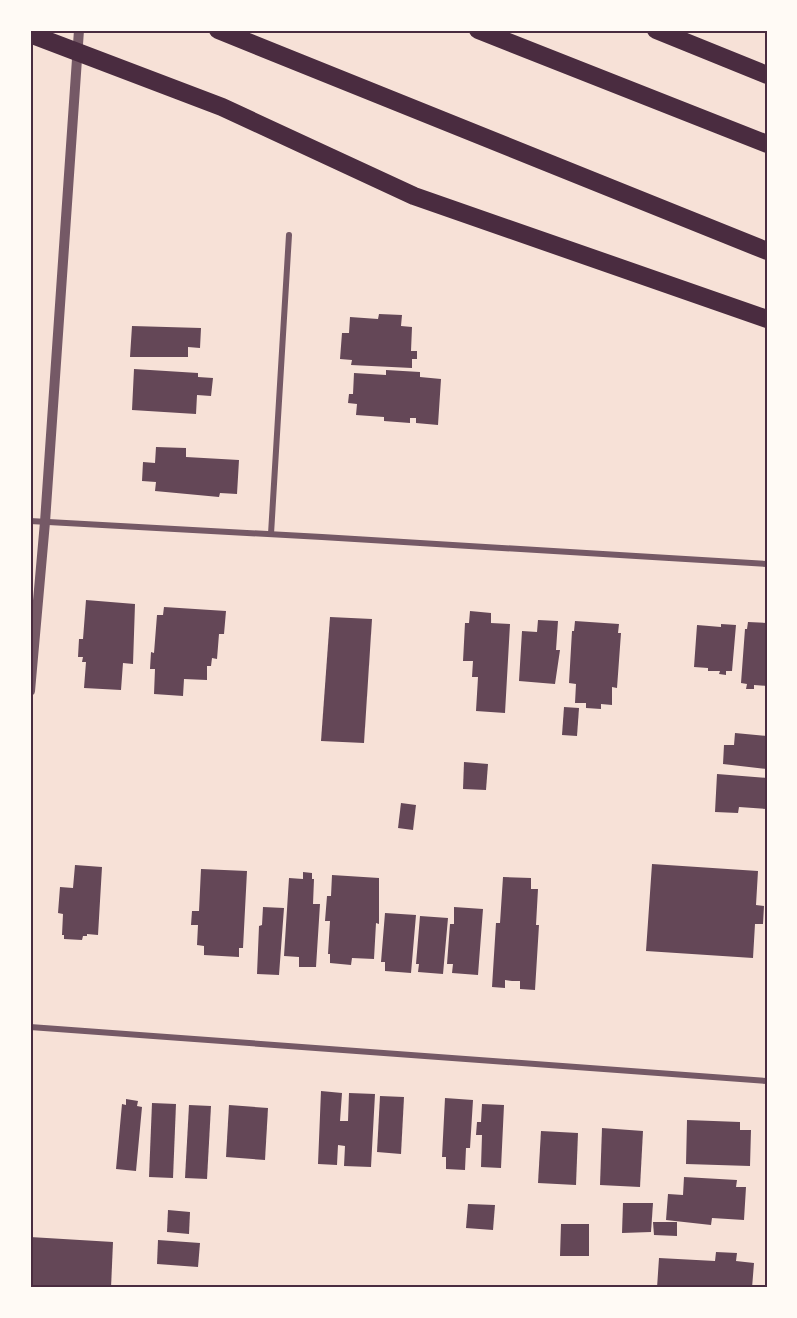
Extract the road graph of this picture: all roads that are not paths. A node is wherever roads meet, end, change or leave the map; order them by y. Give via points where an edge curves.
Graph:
1 (79, 30) edge
2 (218, 30) edge
3 (478, 30) edge
4 (656, 30) edge
5 (30, 34) edge
6 (767, 75) edge
7 (767, 144) edge
8 (289, 235) dead end
9 (767, 250) edge
10 (767, 319) edge
11 (30, 521) edge
12 (45, 522) junction
13 (271, 534) junction
14 (767, 564) edge
15 (30, 691) edge
16 (30, 1028) edge
17 (767, 1081) edge

1 - 12 street
2 - 9 highway
3 - 7 highway
4 - 6 highway
5 - 10 highway via 222,107 414,196
8 - 13 street
11 - 12 street
12 - 13 street
12 - 15 street
13 - 14 street
16 - 17 street

